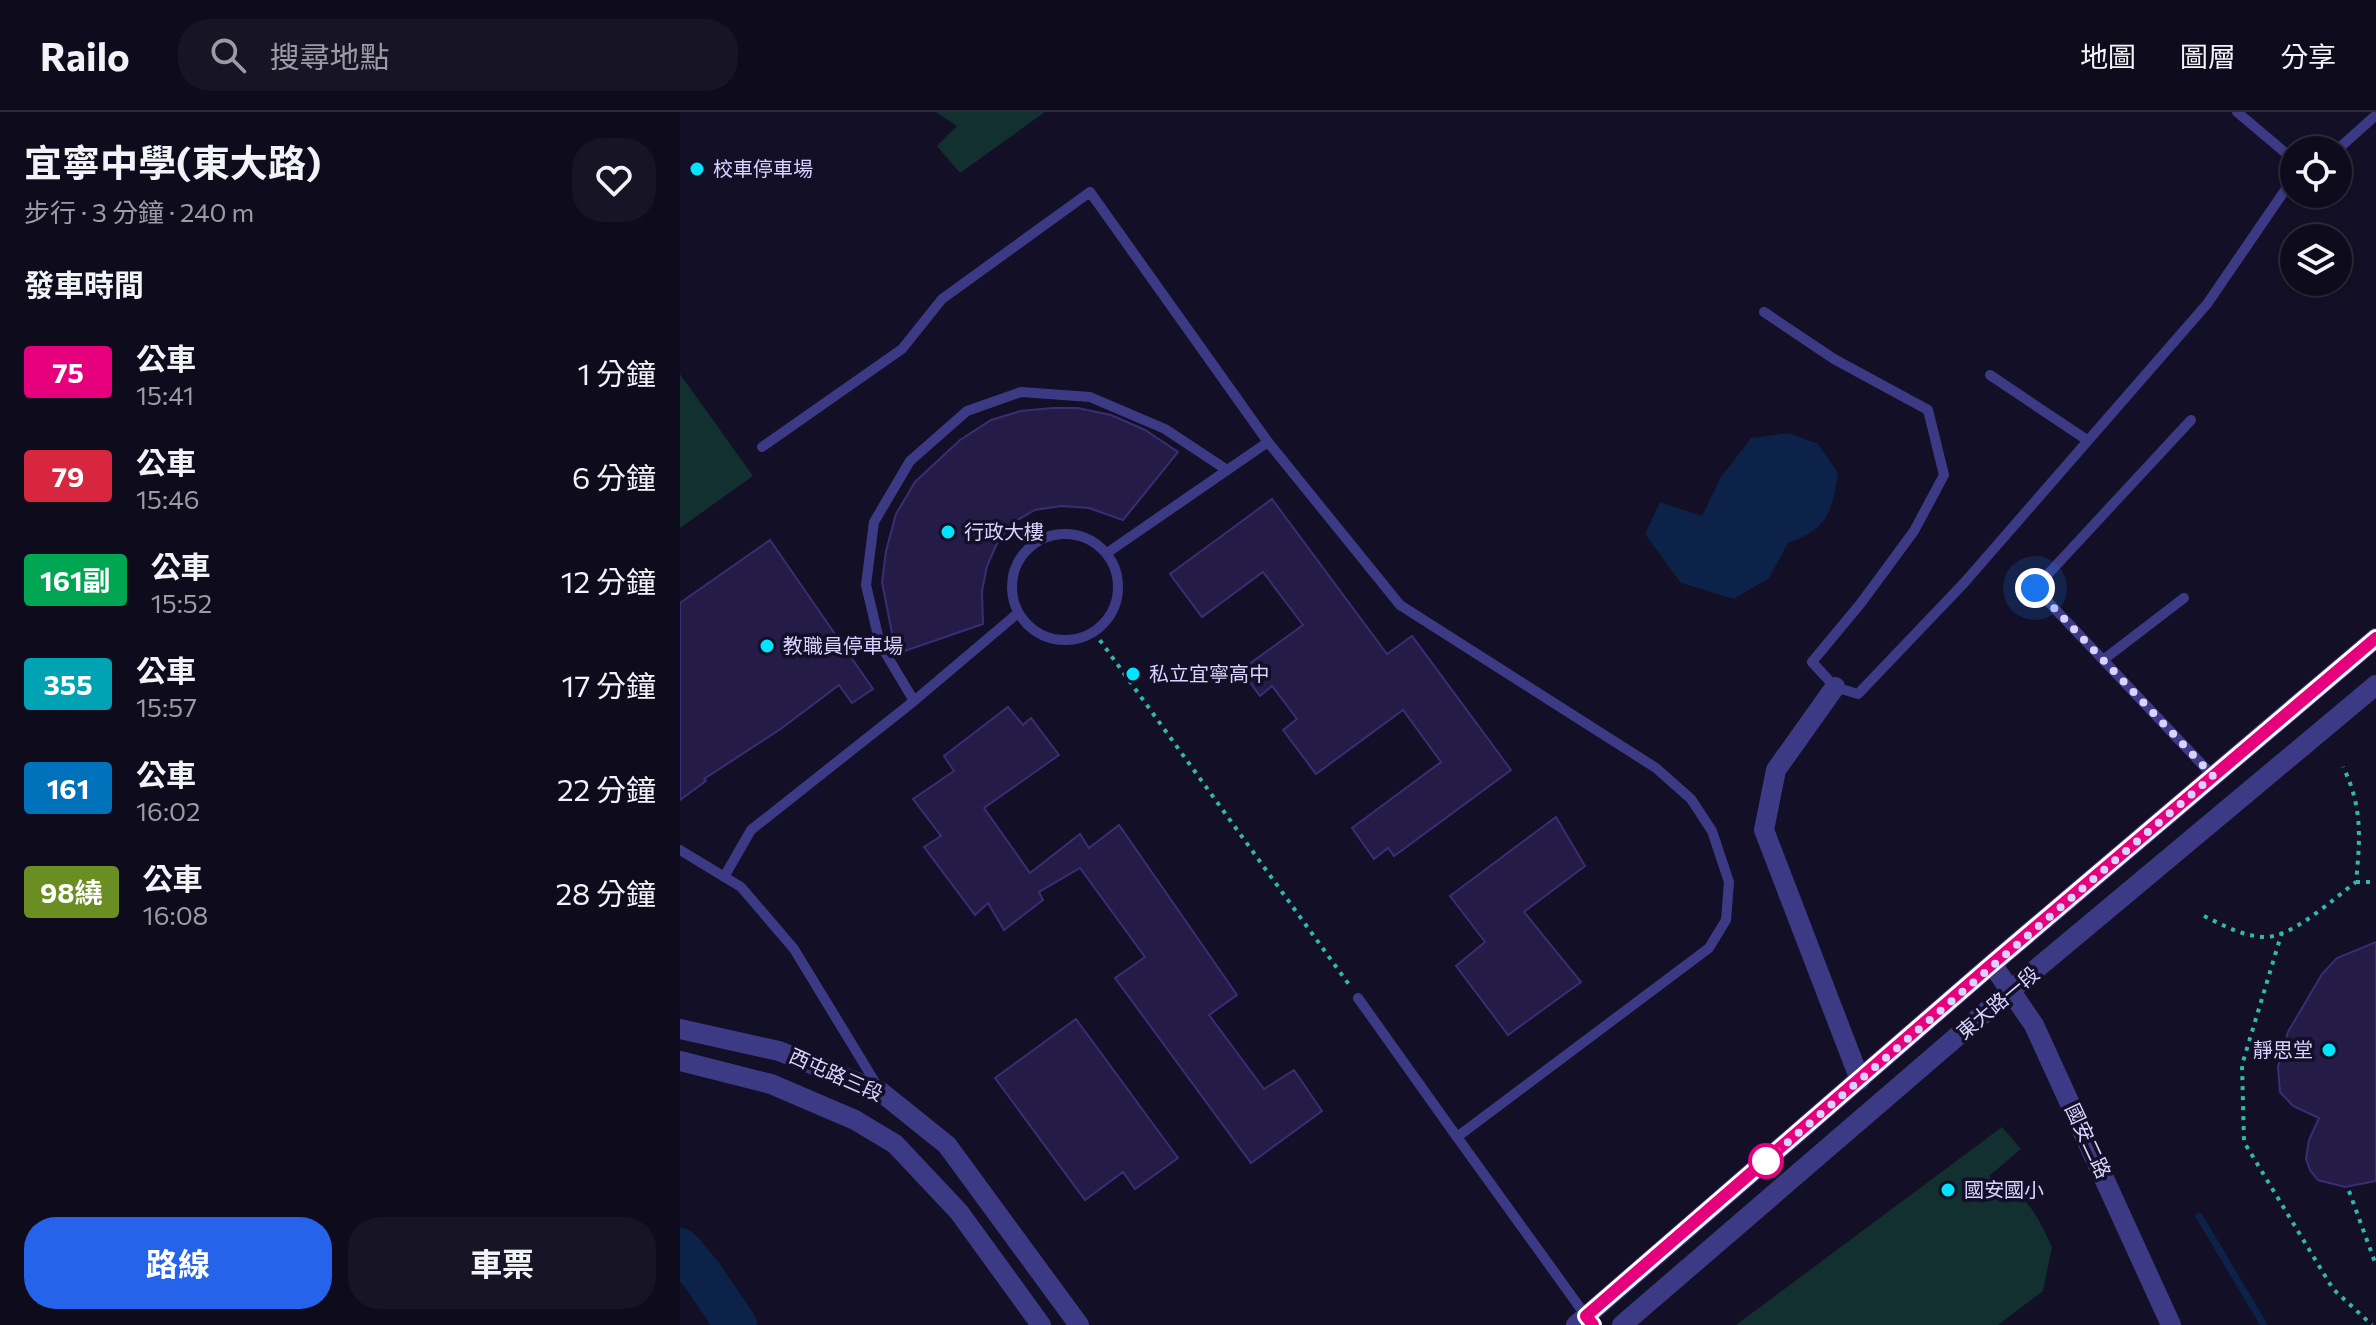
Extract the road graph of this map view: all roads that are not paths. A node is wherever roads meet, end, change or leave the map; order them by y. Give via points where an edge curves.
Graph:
1 (2237, 112) edge
2 (2376, 115) edge
3 (2352, 137) edge
4 (2280, 148) edge
5 (2280, 197) edge
6 (1764, 312) dead end
7 (1990, 375) dead end
8 (2191, 420) dead end
9 (2087, 440) junction
10 (1268, 442) junction
11 (762, 447) dead end
12 (1227, 470) junction
13 (1107, 553) junction
14 (2184, 598) dead end
15 (1018, 613) junction
16 (2376, 638) edge
17 (2103, 660) junction
18 (2376, 685) edge
19 (1835, 687) junction
20 (914, 701) junction
21 (2213, 776) junction
22 (680, 850) edge
23 (724, 877) junction
24 (1992, 964) junction
25 (2011, 990) junction
26 (1358, 998) road end
27 (680, 1029) edge
28 (680, 1061) edge
29 (1860, 1080) junction
30 (881, 1092) junction
31 (1457, 1137) junction
32 (1585, 1322) edge
33 (1041, 1325) edge
34 (1079, 1325) edge
35 (1622, 1325) edge
36 (2171, 1325) edge

1 - 4 lane
2 - 3 lane
5 - 9 lane via 2207,304
6 - 19 lane via 1834,359 1928,410 1944,475 1914,531 1812,662
7 - 9 lane
8 - 17 lane via 2035,588
9 - 19 lane via 1964,583 1858,694
10 - 11 lane via 1090,192 942,299 902,349
10 - 12 lane
10 - 31 lane via 1400,605 1656,768 1691,799 1712,831 1729,882 1726,920 1709,948
12 - 13 lane
12 - 20 lane via 1165,429 1090,397 1021,392 967,411 910,461 874,522 866,585 880,644
13 - 15 lane via 1081,535 1049,535 1035,542 1015,566 1011,582
13 - 15 lane via 1118,595 1094,632 1052,639
14 - 17 lane
15 - 20 lane
16 - 21 street, 東大路一段
17 - 21 lane
18 - 25 street, 東大路一段
19 - 29 street via 1776,770 1764,830
20 - 23 lane via 751,830
21 - 24 street, 東大路一段
22 - 23 lane
23 - 30 lane via 741,887 794,949
24 - 25 street, 國安二路
24 - 29 street, 東大路一段
25 - 35 street, 東大路一段
25 - 36 street, 國安二路 via 2034,1025
26 - 31 lane
27 - 30 street, 西屯路三段 via 779,1051
28 - 33 street, 西屯路三段 via 771,1084 855,1120 895,1144 959,1212
29 - 32 street, 東大路一段
30 - 34 street, 西屯路三段 via 947,1145
31 - 32 lane

